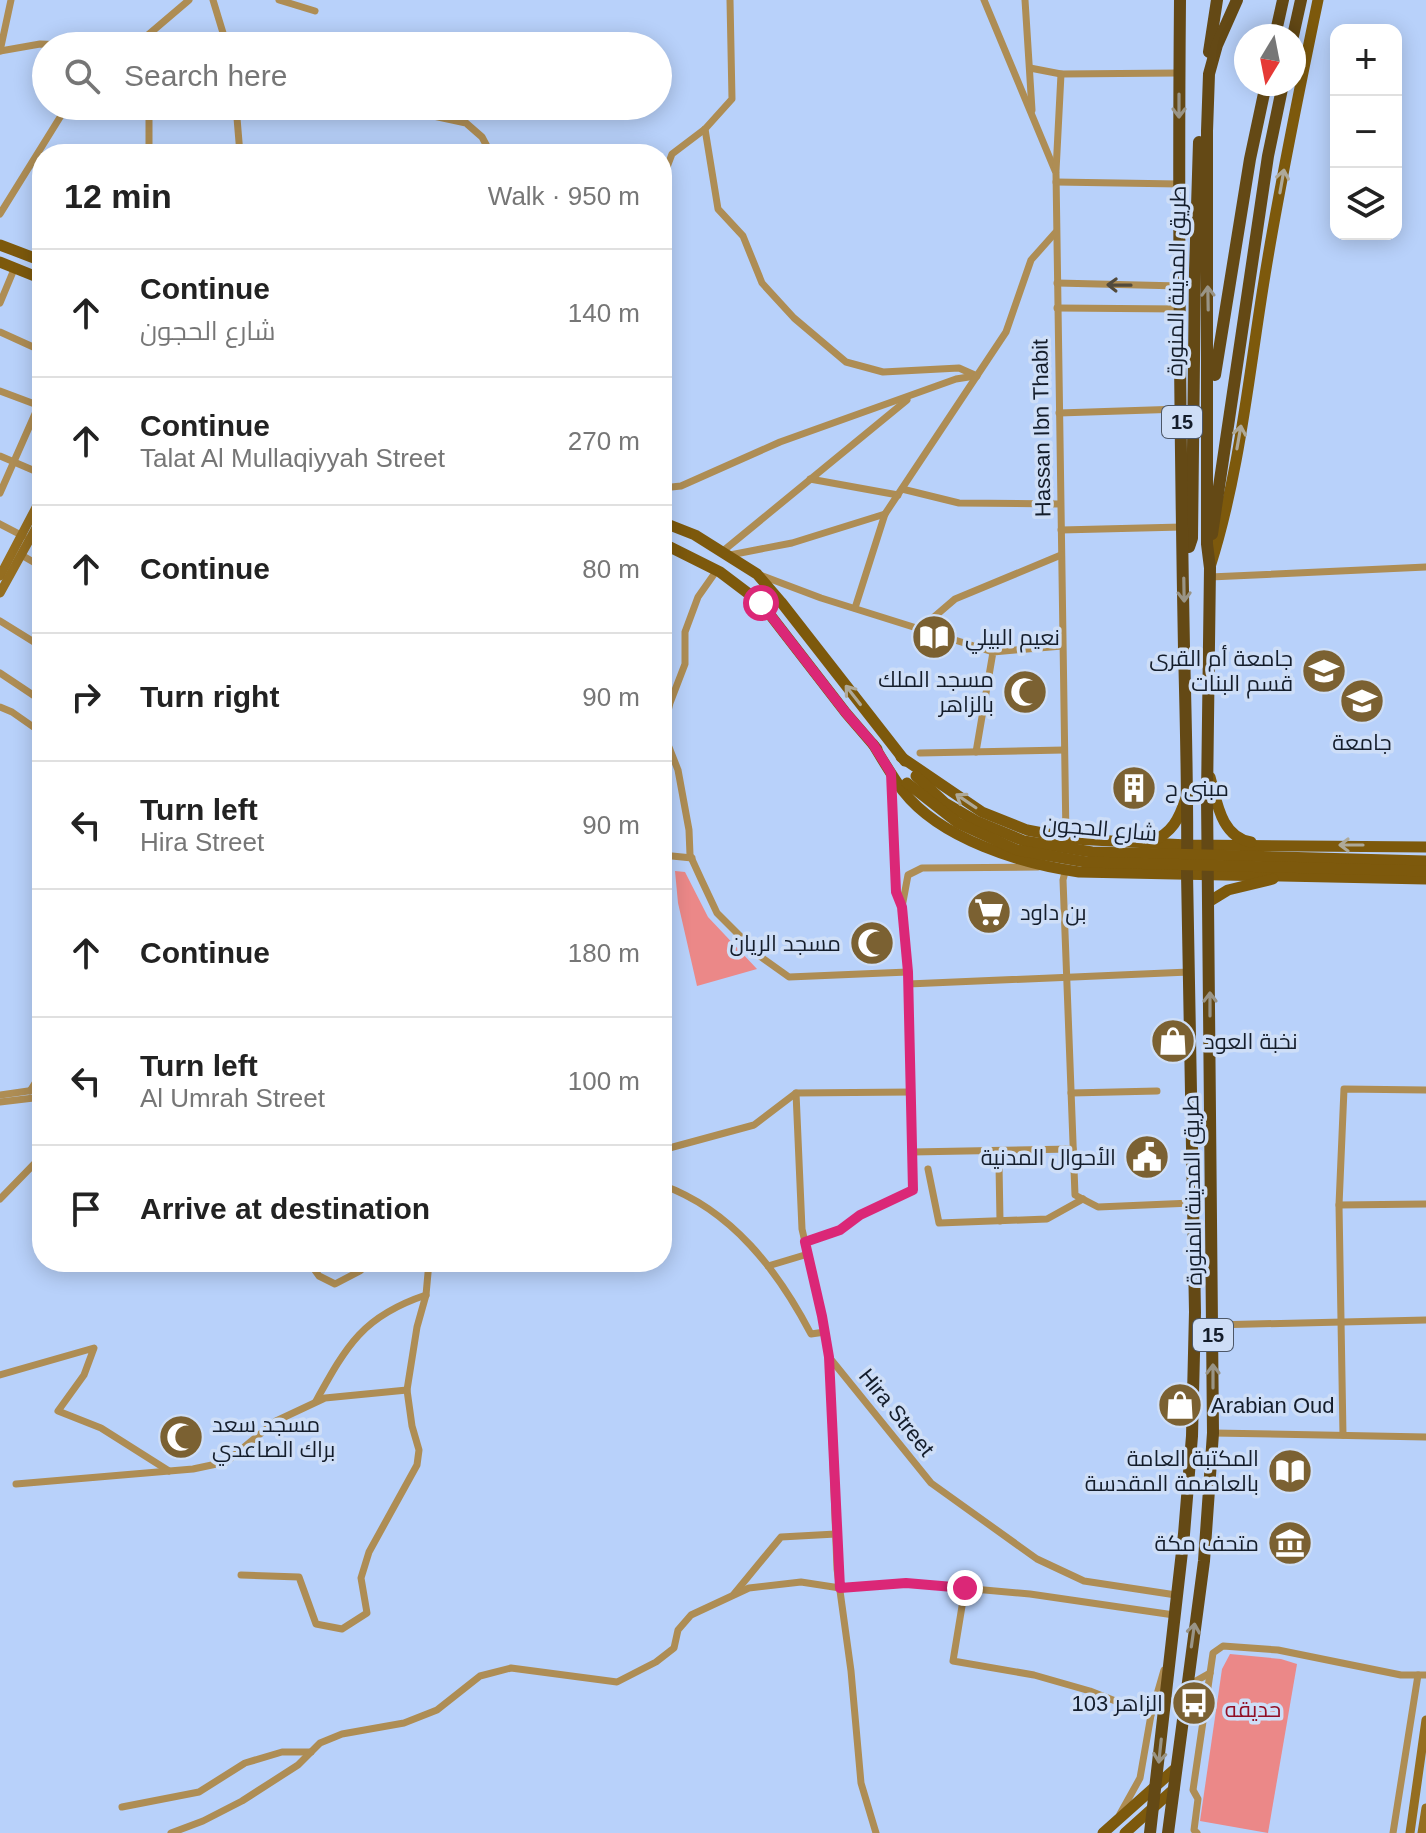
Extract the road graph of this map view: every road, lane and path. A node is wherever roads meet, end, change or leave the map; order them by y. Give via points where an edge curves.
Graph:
1 (11, 0) edge
2 (189, 0) edge
3 (213, 0) edge
4 (279, 0) edge
5 (730, 0) edge
6 (984, 0) edge
7 (1025, 0) edge
8 (1180, 0) edge
9 (1217, 0) edge
10 (1237, 0) edge
11 (1283, 0) edge
12 (1301, 0) edge
13 (1318, 0) edge
14 (315, 11) dead end
15 (1278, 24) edge
16 (1296, 24) edge
17 (151, 32) edge
18 (223, 32) edge
19 (32, 45) edge
20 (0, 51) edge
21 (1030, 68) junction
22 (1179, 73) junction
23 (1061, 74) junction
24 (1264, 96) edge
25 (1281, 96) edge
26 (1033, 117) junction
27 (58, 120) edge
28 (149, 120) edge
29 (237, 120) edge
30 (452, 120) edge
31 (705, 129) junction
32 (43, 144) edge
33 (149, 144) edge
34 (239, 144) edge
35 (486, 144) edge
36 (672, 154) edge
37 (32, 162) edge
38 (1056, 177) junction
39 (1179, 184) junction
40 (0, 214) edge
41 (1056, 233) junction
42 (0, 245) edge
43 (32, 257) edge
44 (0, 262) edge
45 (15, 267) junction
46 (32, 275) edge
47 (1057, 283) junction
48 (1180, 286) junction
49 (0, 303) edge
50 (1057, 308) junction
51 (1181, 309) junction
52 (0, 332) edge
53 (32, 346) edge
54 (977, 376) junction
55 (0, 391) edge
56 (913, 395) junction
57 (32, 401) edge
58 (1182, 409) junction
59 (1059, 413) junction
60 (32, 423) edge
61 (0, 456) edge
62 (14, 462) junction
63 (32, 470) edge
64 (810, 479) junction
65 (672, 487) edge
66 (900, 492) junction
67 (0, 493) edge
68 (1060, 504) junction
69 (885, 514) junction
70 (32, 517) edge
71 (0, 524) edge
72 (672, 526) edge
73 (1183, 527) junction
74 (1061, 530) junction
75 (23, 536) junction
76 (32, 538) edge
77 (1207, 544) junction
78 (672, 548) edge
79 (726, 553) junction
80 (1061, 555) junction
81 (23, 556) junction
82 (32, 561) edge
83 (1183, 563) junction
84 (1426, 567) edge
85 (717, 570) junction
86 (1210, 572) junction
87 (757, 574) junction
88 (0, 576) edge
89 (0, 593) edge
90 (855, 608) junction
91 (0, 621) edge
92 (920, 629) junction
93 (32, 641) edge
94 (1062, 646) junction
95 (993, 652) junction
96 (0, 673) edge
97 (32, 694) edge
98 (672, 698) edge
99 (3, 708) edge
100 (0, 720) edge
101 (32, 727) edge
102 (873, 744) junction
103 (1064, 750) junction
104 (976, 752) junction
105 (920, 753) dead end
106 (672, 755) edge
107 (901, 757) junction
108 (1208, 770) junction
109 (891, 773) junction
110 (912, 780) junction
111 (1188, 790) junction
112 (1066, 838) junction
113 (1147, 843) junction
114 (1187, 845) junction
115 (1209, 845) junction
116 (1275, 845) junction
117 (1426, 847) edge
118 (672, 856) edge
119 (692, 858) junction
120 (1426, 861) edge
121 (1040, 867) junction
122 (1067, 870) junction
123 (1426, 871) edge
124 (1187, 873) junction
125 (1210, 873) junction
126 (1287, 875) junction
127 (1426, 879) edge
128 (1210, 901) junction
129 (902, 907) junction
130 (908, 972) junction
131 (1189, 972) junction
132 (1066, 976) junction
133 (908, 984) junction
134 (32, 1088) edge
135 (1426, 1090) edge
136 (30, 1091) joint
137 (1157, 1091) dead end
138 (911, 1092) junction
139 (796, 1093) junction
140 (1071, 1093) junction
141 (0, 1095) edge
142 (32, 1098) edge
143 (0, 1102) edge
144 (672, 1147) edge
145 (1073, 1149) junction
146 (912, 1152) junction
147 (999, 1165) dead end
148 (32, 1166) edge
149 (928, 1169) dead end
150 (672, 1190) edge
151 (0, 1199) edge
152 (1083, 1199) junction
153 (1192, 1203) junction
154 (1426, 1204) edge
155 (1339, 1205) junction
156 (1000, 1221) junction
157 (805, 1242) junction
158 (808, 1254) junction
159 (768, 1266) junction
160 (316, 1272) edge
161 (358, 1272) edge
162 (428, 1272) edge
163 (426, 1295) junction
164 (1426, 1320) edge
165 (1341, 1322) junction
166 (1213, 1325) junction
167 (825, 1332) junction
168 (829, 1357) junction
169 (0, 1375) edge
170 (407, 1390) junction
171 (315, 1403) junction
172 (1213, 1433) junction
173 (1343, 1435) junction
174 (1426, 1437) edge
175 (169, 1471) junction
176 (16, 1484) dead end
177 (836, 1534) junction
178 (241, 1575) dead end
179 (840, 1588) junction
180 (965, 1588) junction
181 (733, 1595) junction
182 (1176, 1595) junction
183 (1174, 1615) junction
184 (1171, 1645) junction
185 (1210, 1673) junction
186 (1422, 1675) edge
187 (1185, 1687) junction
188 (1151, 1715) junction
189 (1426, 1720) edge
190 (1181, 1723) junction
191 (1201, 1738) junction
192 (311, 1752) junction
193 (1176, 1768) junction
194 (1156, 1785) junction
195 (1174, 1789) junction
196 (1421, 1789) edge
197 (122, 1807) dead end
198 (1153, 1807) junction
199 (1426, 1808) edge
200 (1117, 1821) junction
201 (171, 1833) edge
202 (876, 1833) edge
203 (1103, 1833) edge
204 (1125, 1833) edge
205 (1150, 1833) edge
206 (1168, 1833) edge
207 (1197, 1833) edge
208 (1393, 1833) edge
209 (1410, 1833) edge
210 (1422, 1833) edge

1 - 20 street
2 - 17 street
3 - 18 street
4 - 14 street
5 - 31 street via 732,99
6 - 26 street, Hassan Ibn Thabit
7 - 21 street
8 - 22 highway, طريق المدينة المنورة / 15
9 - 83 highway, طريق المدينة المنورة / 15 via 1200,120 1192,538
77 -> 10 highway via 1209,74
11 - 15 highway
12 - 16 highway
86 -> 13 main road
19 - 20 street
21 - 23 street
21 - 26 street
22 - 23 street
22 -> 39 highway, طريق المدينة المنورة / 15
23 - 38 street
24 - 77 highway via 1211,398 1200,528
25 - 77 highway via 1215,528
26 - 38 street, Hassan Ibn Thabit
27 - 32 street
28 - 33 street
29 - 34 street
30 - 35 street via 466,123
31 - 36 street
31 - 54 street via 718,209 743,236 762,283 794,318 846,362 883,372 959,368
37 - 40 street
38 - 39 street
38 - 41 street, Hassan Ibn Thabit
39 - 48 highway, طريق المدينة المنورة / 15
41 - 47 street, Hassan Ibn Thabit
41 - 54 street via 1031,260 1006,332
42 - 43 main road
44 - 45 main road
45 - 46 main road
45 - 49 street
48 -> 47 street
47 - 50 street, Hassan Ibn Thabit
48 - 51 highway, طريق المدينة المنورة / 15
50 - 51 street
50 - 59 street, Hassan Ibn Thabit
51 - 58 highway, طريق المدينة المنورة / 15
52 - 53 street
54 - 56 street
54 - 66 street
55 - 57 street
56 - 64 street
56 - 65 street
58 - 59 street
58 - 73 highway, طريق المدينة المنورة / 15
59 - 68 street, Hassan Ibn Thabit
60 - 62 street
61 - 62 street
62 - 63 street
62 - 67 street
64 - 66 street
64 - 79 street
66 - 68 street via 959,503
66 - 69 street
68 - 74 street, Hassan Ibn Thabit
69 - 79 street via 792,543
69 - 90 street
70 - 75 street
71 - 75 street
72 - 79 main road, شارع الحجون
73 - 74 street
73 - 83 highway, طريق المدينة المنورة / 15
74 - 80 street, Hassan Ibn Thabit
75 - 88 street
76 - 81 street
77 - 86 highway, طريق المدينة المنورة / 15
78 - 85 main road, شارع الحجون
79 - 87 main road, شارع الحجون
80 - 92 street via 955,599
80 - 94 street, Hassan Ibn Thabit
81 - 82 street
81 - 89 street
83 -> 111 highway, طريق المدينة المنورة / 15
84 - 86 street
85 - 98 street via 698,597 685,632 685,664
85 - 102 main road, شارع الحجون via 761,603
86 - 108 highway, طريق المدينة المنورة / 15
87 - 90 street
107 -> 87 main road, شارع الحجون
90 - 92 street
91 - 93 street
92 - 95 street
94 - 95 street
94 - 103 street, Hassan Ibn Thabit
95 - 104 street
96 - 97 street
99 - 100 street
99 - 101 street
102 - 109 main road
102 - 110 main road, شارع الحجون
103 - 104 street
103 - 112 street, Hassan Ibn Thabit
104 - 105 street
106 - 119 street
107 - 110 main road, شارع الحجون
112 -> 107 main road via 982,812
108 - 115 highway, طريق المدينة المنورة / 15
108 - 116 main road via 1225,826 1240,840
109 - 121 main road via 925,813 982,847
109 - 129 street via 896,892
110 - 120 main road, شارع الحجون, bridge via 976,821 1024,841 1092,852
110 - 123 main road, شارع الحجون, bridge via 958,823 1017,850 1086,862
111 - 113 main road via 1168,835
111 - 114 highway, طريق المدينة المنورة / 15
112 - 113 main road
112 - 122 street, Hassan Ibn Thabit
113 - 114 main road
114 - 115 main road
114 - 124 highway, طريق المدينة المنورة / 15
115 - 116 main road
115 - 125 highway, طريق المدينة المنورة / 15
117 -> 116 main road
118 - 119 street
119 - 130 street via 717,913 789,977
121 - 122 main road
121 - 129 street via 922,868 908,875
122 - 124 main road
122 - 132 street, Hassan Ibn Thabit
124 - 125 main road
124 - 131 highway, طريق المدينة المنورة / 15
125 - 126 main road
125 - 128 highway, طريق المدينة المنورة / 15
126 - 127 main road
126 - 128 main road via 1228,890
166 -> 128 highway, طريق المدينة المنورة / 15
129 - 130 street
130 - 133 street
131 - 132 street
131 - 153 highway, طريق المدينة المنورة / 15
132 - 133 street
132 - 140 street, Hassan Ibn Thabit
133 - 138 street
134 - 136 street
135 - 155 street via 1344,1089
136 - 141 street
137 - 140 street
138 - 139 street
138 - 146 street
139 - 144 street via 754,1125
139 - 157 street, Hira Street
140 - 145 street, Hassan Ibn Thabit
142 - 143 street
145 - 146 street
145 - 152 street, Hassan Ibn Thabit via 1075,1195
146 - 157 street via 913,1190 840,1230
147 - 156 street
148 - 151 street
149 - 156 street via 939,1223
150 - 159 street via 730,1224
152 - 153 street via 1098,1207
152 - 156 street via 1047,1219
153 - 182 highway, طريق المدينة المنورة / 15 via 1192,1436
154 - 155 street
155 - 165 street
157 - 158 street, Hira Street
158 - 159 street
158 - 167 street, Hira Street
159 - 167 street via 811,1334
160 - 161 street via 335,1284
162 - 163 street
163 - 170 street
163 - 171 street via 404,1302 358,1333
164 - 165 street
165 - 166 street
165 - 173 street
172 -> 166 highway, طريق المدينة المنورة / 15
167 - 168 street, Hira Street
168 - 177 street
168 - 182 street, Hira Street via 931,1483 1037,1559 1084,1581
169 - 175 street via 94,1348 84,1375 58,1411 101,1428
170 - 171 street
170 - 178 street via 417,1465 369,1552 361,1578 367,1613 342,1629 316,1624 299,1577
171 - 175 street via 276,1421 226,1462
172 - 173 street
187 -> 172 highway, طريق المدينة المنورة / 15 via 1204,1561
173 - 174 street
175 - 176 street
177 - 179 street
177 - 181 street via 781,1537
179 - 180 street via 906,1583
179 - 181 street via 801,1582
179 - 202 street via 861,1783
180 - 183 street
180 - 188 street via 953,1661 1034,1675
181 - 192 street via 691,1615 678,1630 674,1648 617,1682 511,1668 480,1676 437,1710 404,1723 342,1734
182 - 183 highway, طريق المدينة المنورة / 15
183 - 184 highway, طريق المدينة المنورة / 15
184 - 188 street
184 -> 194 highway, طريق المدينة المنورة / 15
185 - 186 street via 1213,1653 1223,1646
185 - 187 street
185 - 191 street
186 - 208 street
187 - 190 highway, طريق المدينة المنورة / 15
188 - 200 street via 1140,1778
189 - 196 street
190 - 191 street
190 - 193 highway, طريق المدينة المنورة / 15
191 - 207 street via 1193,1790 1198,1799
192 - 197 street via 282,1752 245,1763 199,1792
192 - 201 street via 242,1801
193 - 194 main road
193 - 195 highway, طريق المدينة المنورة / 15
194 - 198 highway, طريق المدينة المنورة / 15
194 - 200 main road
195 - 198 main road
195 - 206 highway, طريق المدينة المنورة / 15
196 - 209 street
198 - 204 main road
198 - 205 highway, طريق المدينة المنورة / 15
199 - 210 street
200 - 203 main road

